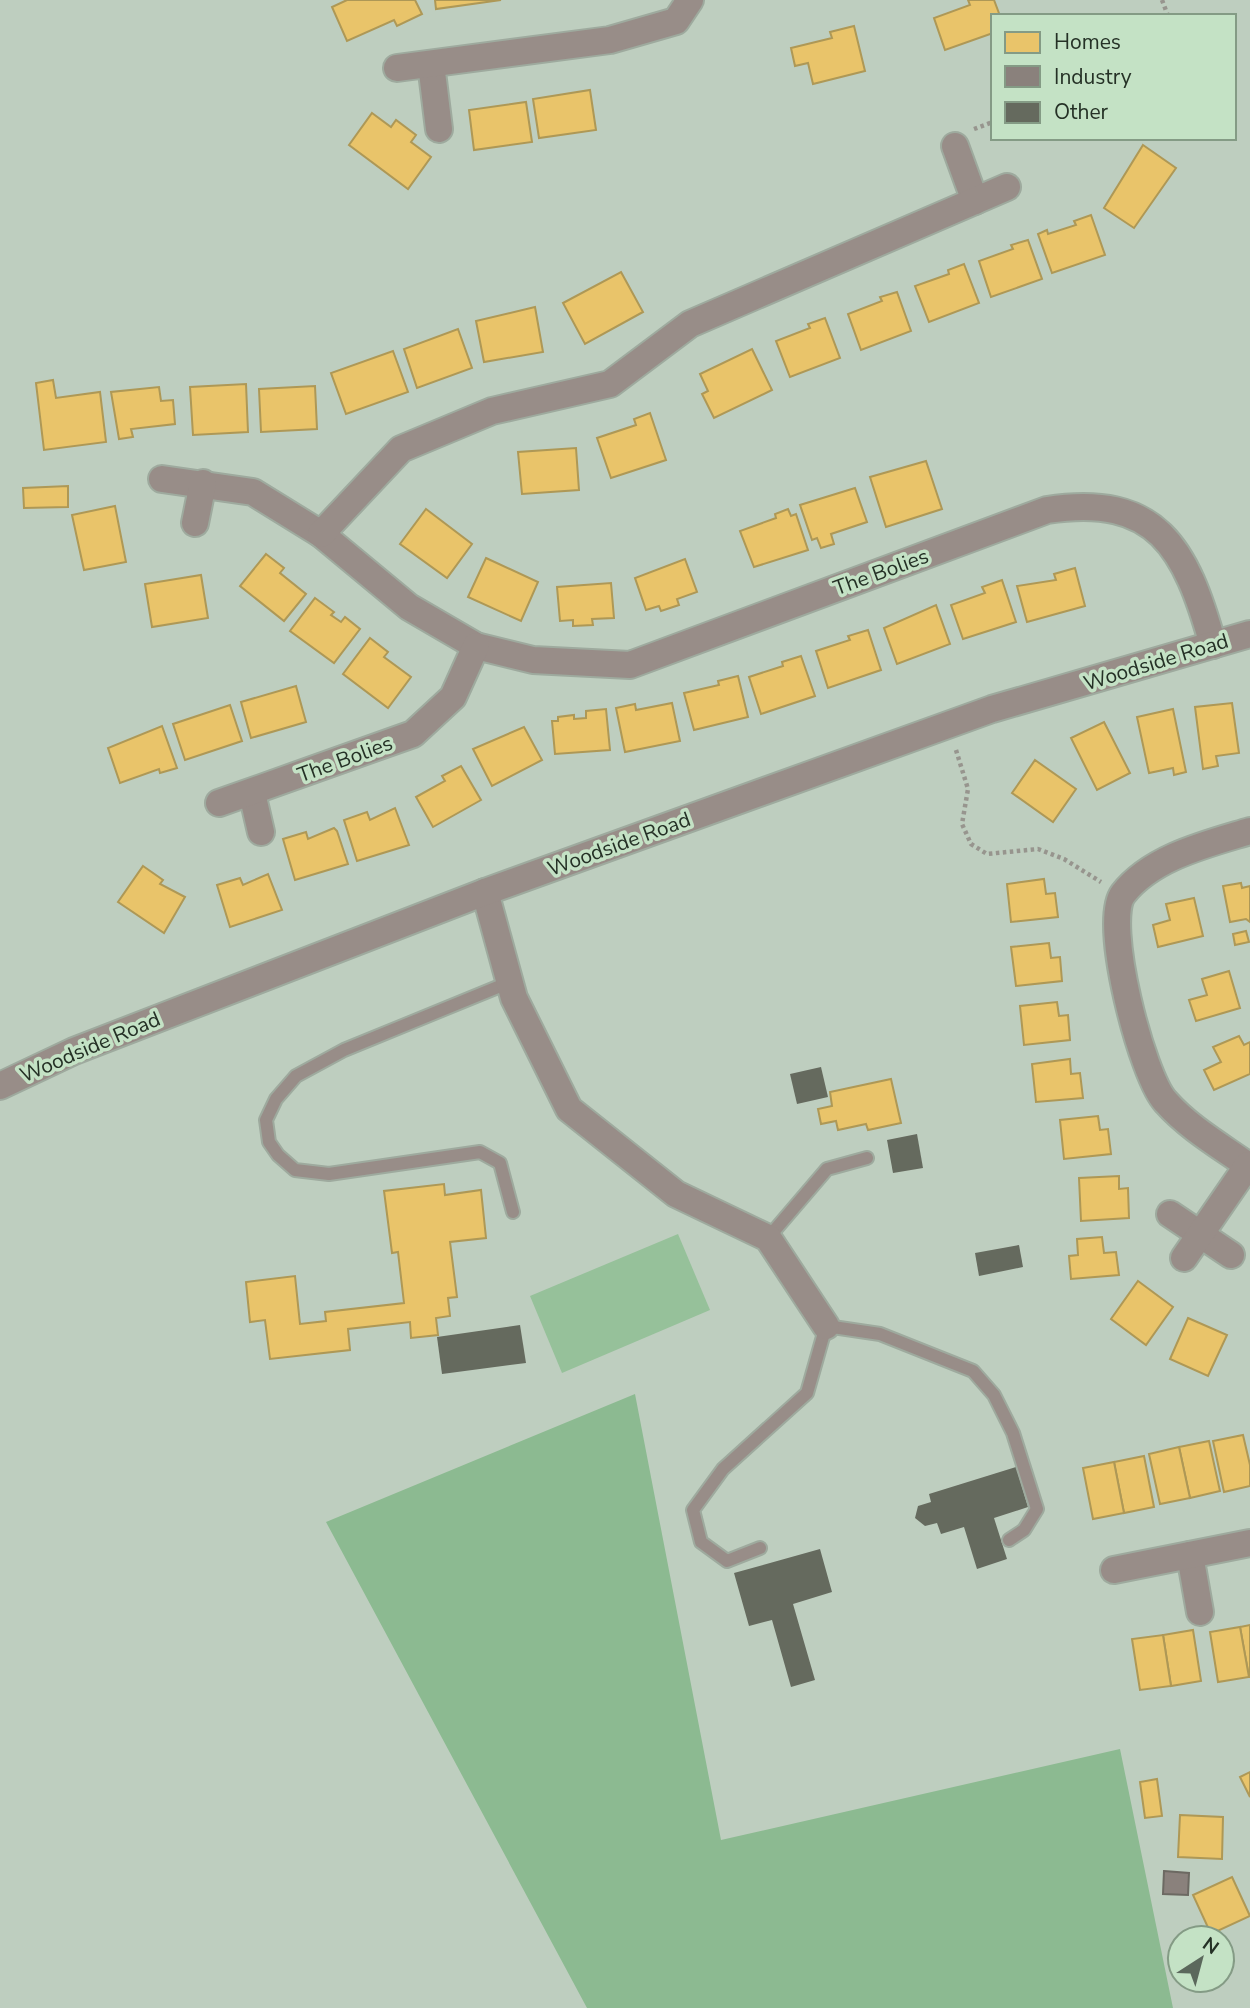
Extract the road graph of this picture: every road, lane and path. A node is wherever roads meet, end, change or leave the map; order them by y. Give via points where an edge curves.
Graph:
1 (690, 0) edge
2 (431, 64) junction
3 (397, 68) dead end
4 (439, 129) dead end
5 (955, 146) dead end
6 (1007, 187) dead end
7 (975, 201) junction
8 (162, 479) dead end
9 (203, 483) junction
10 (195, 523) dead end
11 (321, 534) junction
12 (1250, 634) edge
13 (1213, 645) junction
14 (476, 646) junction
15 (947, 726) junction
16 (252, 793) junction
17 (219, 803) dead end
18 (1250, 831) edge
19 (261, 832) dead end
20 (485, 892) junction
21 (1122, 895) junction
22 (510, 982) junction
23 (0, 1086) edge
24 (867, 1158) dead end
25 (1249, 1166) edge
26 (513, 1212) dead end
27 (1170, 1214) dead end
28 (1200, 1234) junction
29 (768, 1238) junction
30 (1231, 1255) dead end
31 (1184, 1258) dead end
32 (826, 1326) junction
33 (1009, 1540) dead end
34 (1250, 1543) edge
35 (760, 1548) dead end
36 (1190, 1555) junction
37 (1114, 1570) dead end
38 (1200, 1612) dead end

1 - 2 street via 676,21 610,40
2 - 3 street
2 - 4 street
5 - 7 street
6 - 7 street
7 - 11 street via 690,324 610,384 492,411 401,449
8 - 9 street, The Bolies
9 - 10 street
9 - 11 street, The Bolies via 253,492
11 - 14 street, The Bolies via 409,607
12 - 13 street, Woodside Road
13 - 14 street, The Bolies via 1180,557 1172,548 1146,521 1113,508 1081,505 1047,510 631,665 533,660
13 - 15 street, Woodside Road
14 - 16 street, The Bolies via 453,696 412,734
15 - 20 street, Woodside Road
15 - 21 path via 968,789 962,824 971,844 987,854 1038,849 1064,859
16 - 17 street, The Bolies
16 - 19 street
18 - 21 street via 1152,867
20 - 22 street
20 - 23 street, Woodside Road via 74,1051
21 - 25 street via 1115,916 1130,1017 1163,1101
22 - 26 lane via 344,1050 296,1076 276,1099 266,1120 269,1142 295,1170 329,1174 480,1152 500,1163
22 - 29 street via 569,1109 676,1194
24 - 29 lane via 827,1169
25 - 28 street
27 - 28 street
28 - 30 street
28 - 31 street
29 - 32 street
32 - 33 lane via 880,1334 973,1371 994,1395 1021,1455 1037,1509 1024,1530
32 - 35 lane via 807,1393 723,1469 693,1510 701,1542 727,1561
34 - 36 street
36 - 37 street
36 - 38 street

